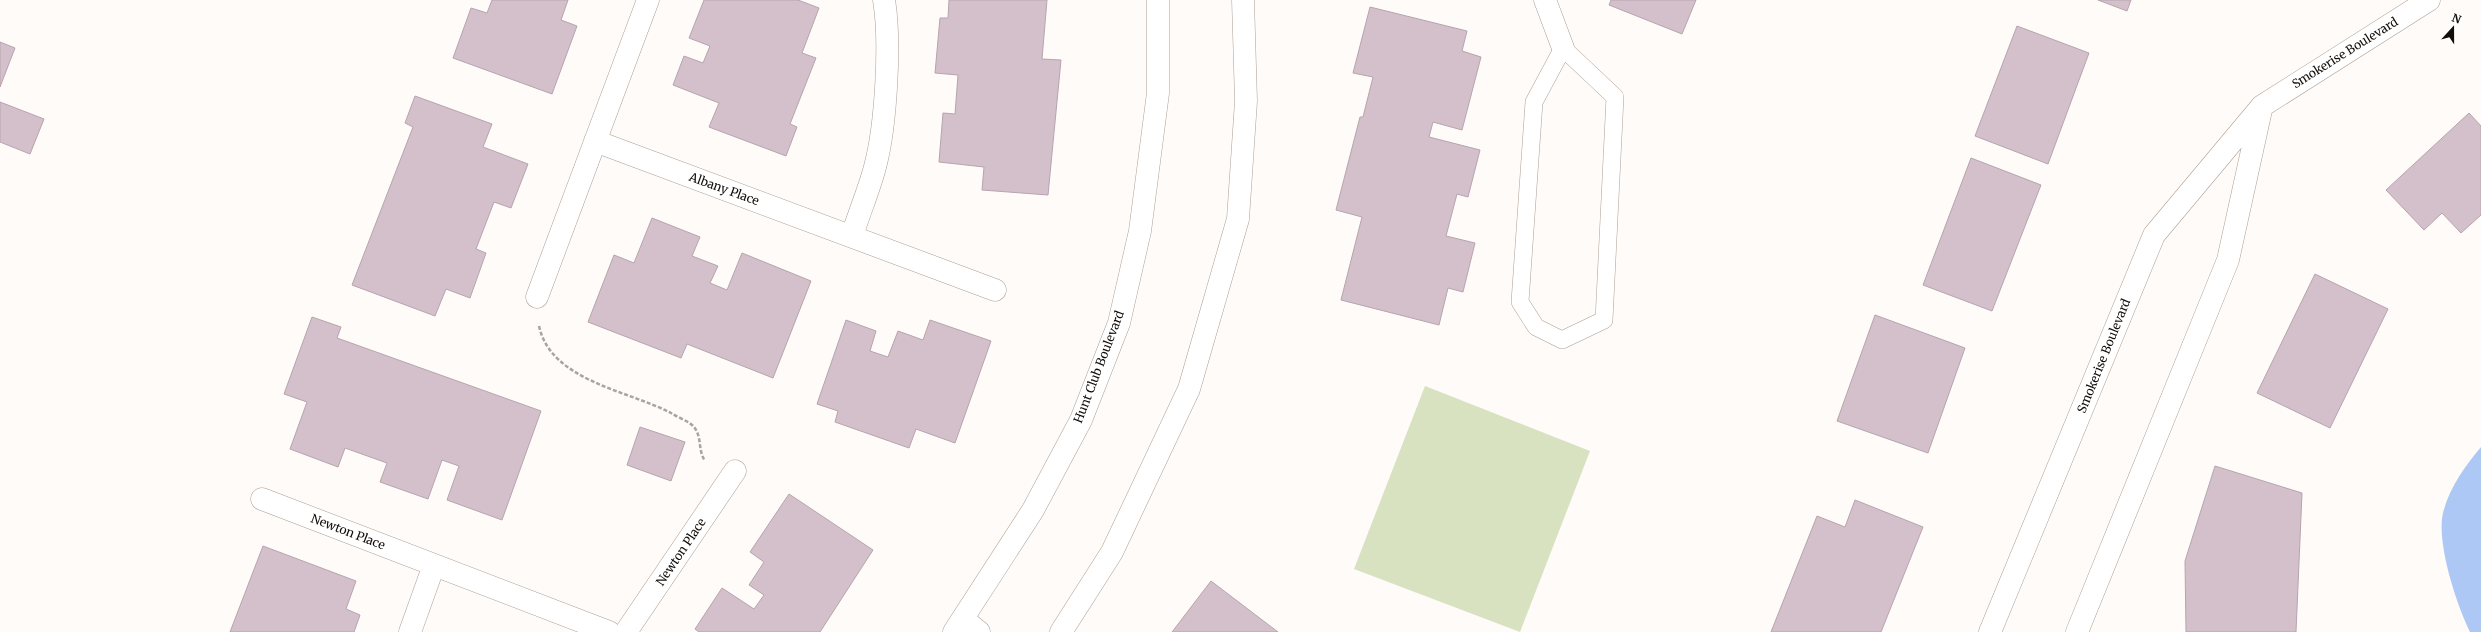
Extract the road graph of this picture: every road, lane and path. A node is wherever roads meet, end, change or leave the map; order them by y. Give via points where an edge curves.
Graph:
1 (648, 0) edge
2 (884, 0) edge
3 (1158, 0) edge
4 (1243, 0) edge
5 (1545, 0) edge
6 (2429, 0) edge
7 (1563, 48) junction
8 (2262, 106) junction
9 (595, 141) junction
10 (852, 236) junction
11 (996, 290) dead end
12 (537, 297) joint
13 (732, 476) joint
14 (262, 499) dead end
15 (434, 565) junction
16 (965, 628) edge
17 (410, 632) edge
18 (609, 632) edge
19 (626, 632) edge
20 (1061, 632) edge
21 (1990, 632) edge
22 (2077, 632) edge

1 - 9 street
2 - 10 street via 885,101 875,166
3 - 16 street, Hunt Club Boulevard via 1158,93 1140,231 1119,323 1077,427
4 - 20 street via 1246,102 1238,219 1189,389 1112,552
5 - 7 street
6 - 8 street, Smokerise Boulevard
7 - 7 lane via 1615,96 1604,320 1562,340 1536,327 1520,302 1534,102
8 - 21 street, Smokerise Boulevard via 2154,235
8 - 22 street via 2228,260
9 - 10 street, Albany Place
9 - 12 street
10 - 11 street, Albany Place
12 - 13 path via 540,328 553,355 570,371 658,407 691,424 699,434 701,455 707,465
13 - 19 street, Newton Place
14 - 15 street, Newton Place
15 - 17 street
15 - 18 street, Newton Place

